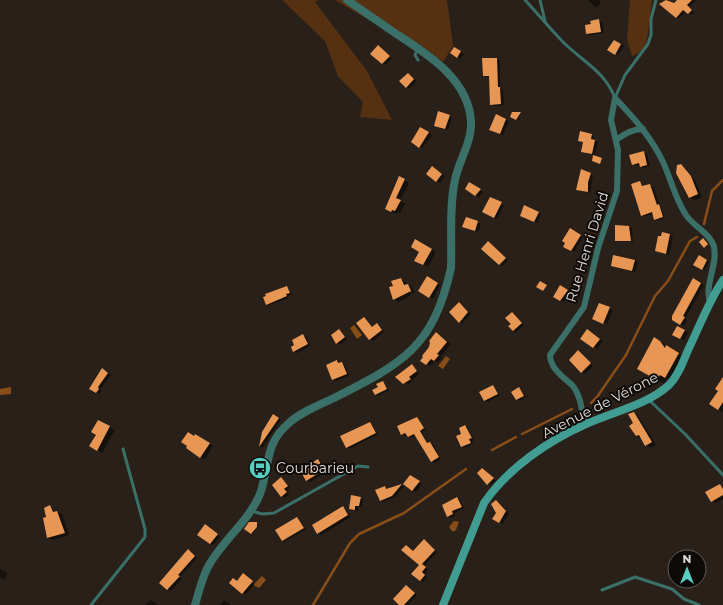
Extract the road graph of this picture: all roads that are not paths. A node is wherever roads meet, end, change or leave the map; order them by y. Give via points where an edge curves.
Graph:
1 (348, 0) edge
2 (525, 0) edge
3 (540, 0) edge
4 (656, 0) edge
5 (546, 22) junction
6 (418, 48) junction
7 (418, 60) dead end
8 (615, 98) junction
9 (643, 129) junction
10 (616, 140) junction
11 (723, 280) edge
12 (710, 302) junction
13 (647, 398) junction
14 (586, 424) junction
15 (123, 449) dead end
16 (368, 467) dead end
17 (723, 475) edge
18 (250, 510) junction
19 (602, 590) dead end
20 (91, 605) edge
21 (195, 605) edge
22 (443, 605) edge
23 (699, 605) edge

1 - 6 street
2 - 5 lane
3 - 5 lane
4 - 8 lane via 648,44 625,75
5 - 8 lane via 566,45 601,73
6 - 7 lane via 415,55
6 - 18 street via 445,69 458,84 469,106 472,122 470,139 454,182 451,268 442,303 427,331 410,353 389,369 295,418 285,426 271,446 260,493
8 - 9 street
8 - 10 street, Rue Henri David via 611,120
9 - 10 street via 631,131
9 - 12 street via 663,162 681,208 714,248 708,295
10 - 14 street, Rue Henri David via 618,191 598,248 584,307 550,355 556,370 576,391
11 - 12 main road, Avenue de Vérone
12 - 13 main road, Avenue de Vérone via 677,374 668,386
13 - 14 main road, Avenue de Vérone
13 - 17 lane
14 - 22 main road, Avenue de Vérone via 530,456 494,489 473,527
15 - 20 lane via 145,529 144,537
16 - 18 lane via 358,466 274,513 262,514
18 - 21 street via 209,565
19 - 23 lane via 635,577 672,589 684,599

